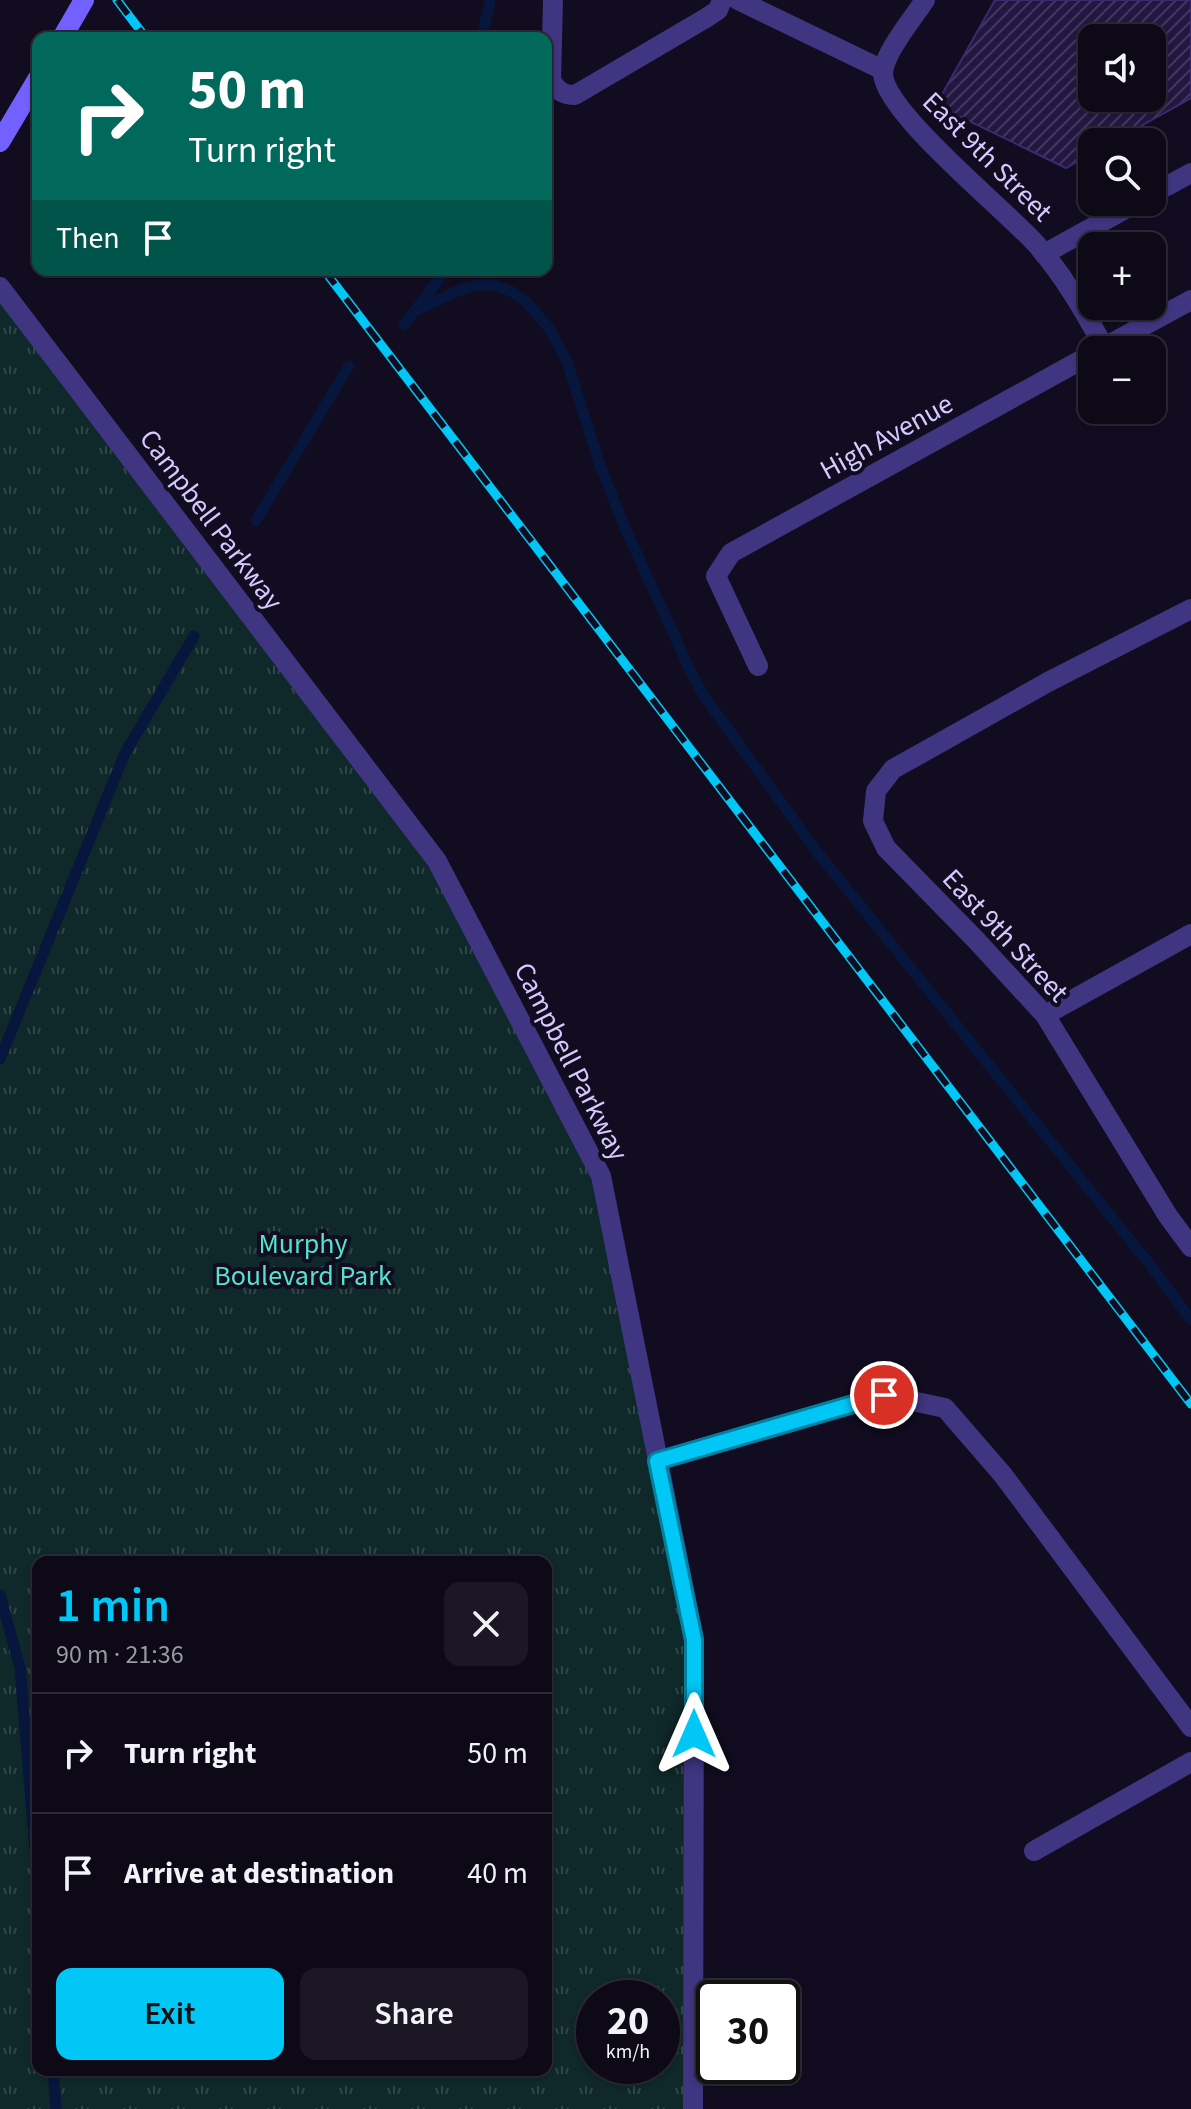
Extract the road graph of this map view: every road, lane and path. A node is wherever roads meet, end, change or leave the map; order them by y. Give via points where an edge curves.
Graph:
1 (84, 0) edge
2 (553, 0) edge
3 (722, 0) edge
4 (738, 0) edge
5 (925, 0) edge
6 (65, 32) edge
7 (552, 40) edge
8 (883, 70) junction
9 (552, 82) edge
10 (32, 87) edge
11 (3, 131) edge
12 (1191, 173) edge
13 (1166, 186) edge
14 (1113, 216) edge
15 (1044, 254) junction
16 (0, 287) edge
17 (1191, 300) edge
18 (1091, 336) edge
19 (1124, 336) edge
20 (1078, 361) edge
21 (1191, 609) edge
22 (758, 666) dead end
23 (1191, 934) edge
24 (1045, 1015) junction
25 (1191, 1247) edge
26 (657, 1461) junction
27 (1191, 1727) edge
28 (1191, 1762) edge
29 (1034, 1851) dead end
30 (693, 2109) edge

1 - 6 street
2 - 7 street
3 - 9 street via 706,18 575,95 565,95
4 - 8 street
5 - 8 street
8 - 15 street, East 9th Street via 891,97
10 - 11 street
12 - 13 street
14 - 15 street
15 - 18 street, East 9th Street via 1065,282
16 - 26 street, Campbell Parkway via 437,861 601,1176
17 - 19 street, High Avenue
20 - 22 street, High Avenue via 731,553 716,576
21 - 24 street, East 9th Street via 893,769 876,791 873,821 886,848
23 - 24 street
24 - 25 street, East 9th Street
26 - 27 street via 884,1395 945,1408 1003,1475
26 - 30 street, Campbell Parkway via 694,1640
28 - 29 street

